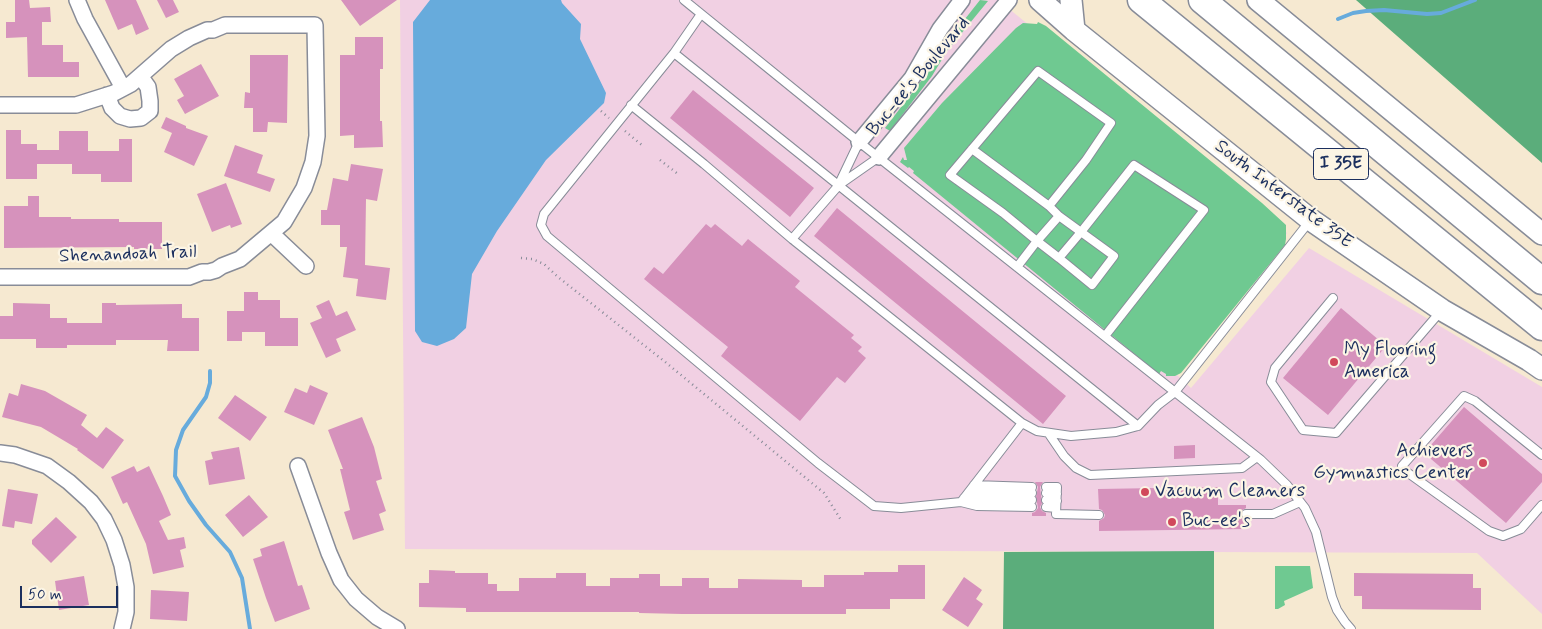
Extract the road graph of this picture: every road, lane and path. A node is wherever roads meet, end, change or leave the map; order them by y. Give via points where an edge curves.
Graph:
1 (77, 0) edge
2 (684, 0) edge
3 (962, 0) edge
4 (1009, 0) edge
5 (1040, 0) edge
6 (1071, 0) edge
7 (1141, 0) edge
8 (1202, 0) edge
9 (1258, 0) edge
10 (701, 14) junction
11 (1074, 30) junction
12 (674, 52) junction
13 (140, 76) junction
14 (123, 88) junction
15 (107, 95) junction
16 (0, 105) edge
17 (631, 105) junction
18 (601, 112) dead end
19 (610, 119) dead end
20 (625, 131) dead end
21 (859, 142) junction
22 (643, 146) dead end
23 (972, 148) junction
24 (879, 157) junction
25 (660, 160) dead end
26 (678, 174) dead end
27 (839, 185) junction
28 (1049, 206) junction
29 (1058, 216) junction
30 (1310, 220) junction
31 (1081, 232) junction
32 (271, 234) junction
33 (1542, 234) edge
34 (792, 239) junction
35 (1037, 241) junction
36 (521, 258) dead end
37 (1059, 258) junction
38 (306, 266) dead end
39 (1017, 267) junction
40 (0, 277) edge
41 (1542, 280) edge
42 (1333, 298) dead end
43 (1442, 310) junction
44 (1542, 327) edge
45 (1105, 336) junction
46 (1542, 369) edge
47 (1175, 392) junction
48 (1022, 423) junction
49 (1138, 426) junction
50 (1049, 434) junction
51 (0, 453) edge
52 (1542, 455) edge
53 (1257, 457) junction
54 (298, 466) dead end
55 (972, 488) junction
56 (963, 500) junction
57 (1056, 501) junction
58 (1300, 502) junction
59 (1542, 505) edge
60 (1246, 514) dead end
61 (1099, 515) dead end
62 (841, 520) dead end
63 (122, 629) edge
64 (397, 629) edge
65 (1351, 629) edge

1 - 14 street
2 - 10 lane
3 - 21 street, Buc-ee's Boulevard via 940,29 912,78
4 - 24 street, Buc-ee's Boulevard
5 - 11 main road, South Interstate 35E
6 - 11 main road
7 - 44 highway, I 35E
8 - 41 highway, I 35E
9 - 33 main road
10 - 12 lane
10 - 21 lane
11 - 30 main road, South Interstate 35E
12 - 17 lane
12 - 27 lane
13 - 14 street
13 - 15 street via 148,87 150,101 150,111 141,118 120,116 112,108
13 - 32 street, Shenandoah Trail via 171,49 207,30 225,25 315,25 316,136 313,162 304,188 284,222
14 - 15 street
15 - 16 street via 76,105
17 - 34 lane
17 - 56 lane via 544,214 541,225 547,236 874,506 901,508
18 - 19 path
20 - 22 path
21 - 24 lane
21 - 27 lane
23 - 28 lane
23 - 28 lane via 1038,71 1111,123
23 - 35 lane via 950,175
24 - 27 lane
24 - 39 lane
25 - 26 path
27 - 34 lane
27 - 49 lane
28 - 29 lane
29 - 31 lane
29 - 35 lane
30 - 43 main road, South Interstate 35E
30 - 47 lane
31 - 37 lane
31 - 37 lane via 1114,256 1092,285
31 - 45 lane via 1134,164 1204,210
32 - 38 street
32 - 40 street, Shenandoah Trail via 240,259 189,277
34 - 48 lane
35 - 37 lane
35 - 39 lane
36 - 62 path via 544,264 664,361 824,493
39 - 45 lane
42 - 43 lane via 1275,368 1271,382 1303,430 1336,433
43 - 46 main road, South Interstate 35E
45 - 47 lane
47 - 49 lane
47 - 53 lane
48 - 50 lane
48 - 55 lane
49 - 50 lane via 1116,432 1071,436
50 - 53 lane via 1064,456 1076,468 1090,475 1242,468
51 - 63 street via 47,466 91,502 104,519 114,540 126,587
52 - 59 lane via 1464,396 1402,466 1489,531 1503,536 1521,529
53 - 58 lane
54 - 64 street via 342,580 356,600 377,618
55 - 56 lane
55 - 56 lane via 1032,497 977,506
57 - 57 lane via 1057,487 1046,497
57 - 61 lane via 1056,514
58 - 60 lane via 1273,514
58 - 65 lane via 1316,532 1332,597

